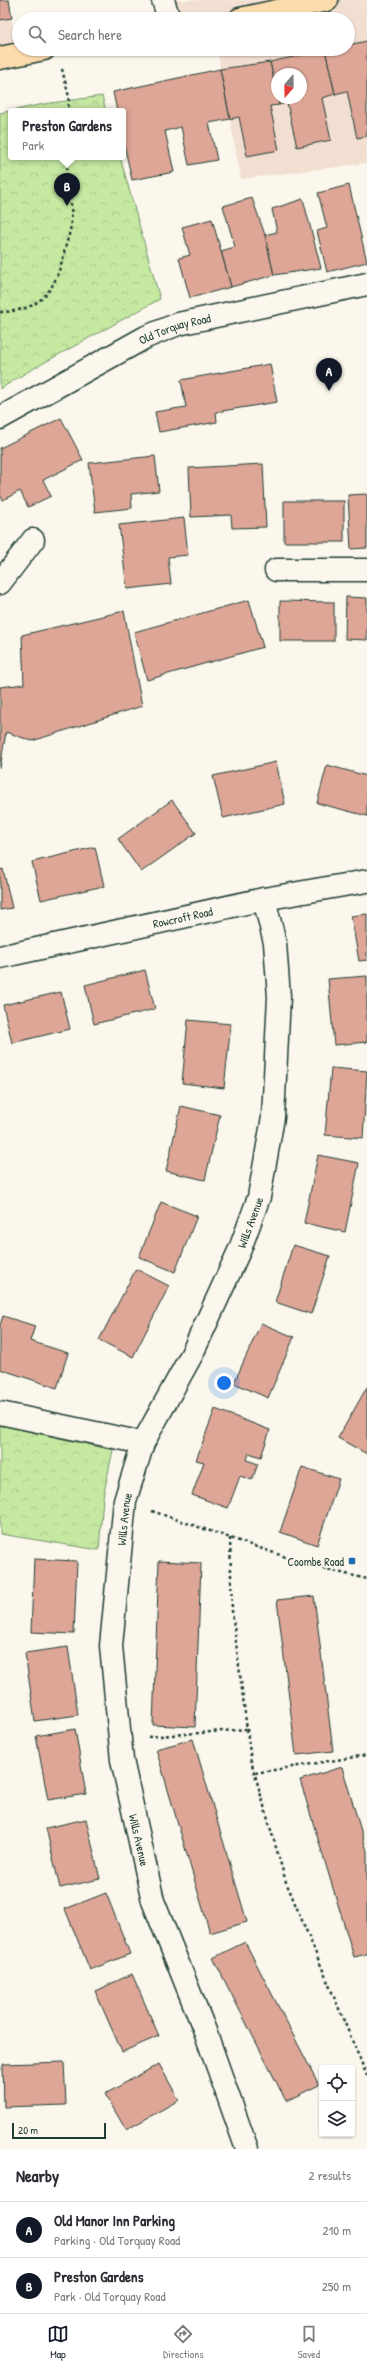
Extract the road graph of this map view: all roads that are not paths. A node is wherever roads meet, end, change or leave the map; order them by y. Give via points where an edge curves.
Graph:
1 (162, 0) edge
2 (327, 0) edge
3 (166, 12) edge
4 (272, 12) edge
5 (12, 56) edge
6 (0, 58) edge
7 (367, 284) edge
8 (0, 418) edge
9 (33, 540) dead end
10 (276, 570) dead end
11 (367, 570) edge
12 (0, 583) edge
13 (367, 881) edge
14 (264, 899) junction
15 (0, 957) edge
16 (0, 1413) edge
17 (142, 1443) junction
18 (247, 2149) edge

1 - 3 street
2 - 4 main road
5 - 6 main road
7 - 8 street, Old Torquay Road via 178,324 146,337
9 - 12 street
10 - 11 street
13 - 14 street, Rowcroft Road
14 - 15 street, Rowcroft Road
14 - 17 street, Wills Avenue via 274,943 279,997 273,1117 258,1197 240,1250 192,1354
16 - 17 street
17 - 18 street, Wills Avenue via 125,1501 111,1646 122,1760 153,1901

